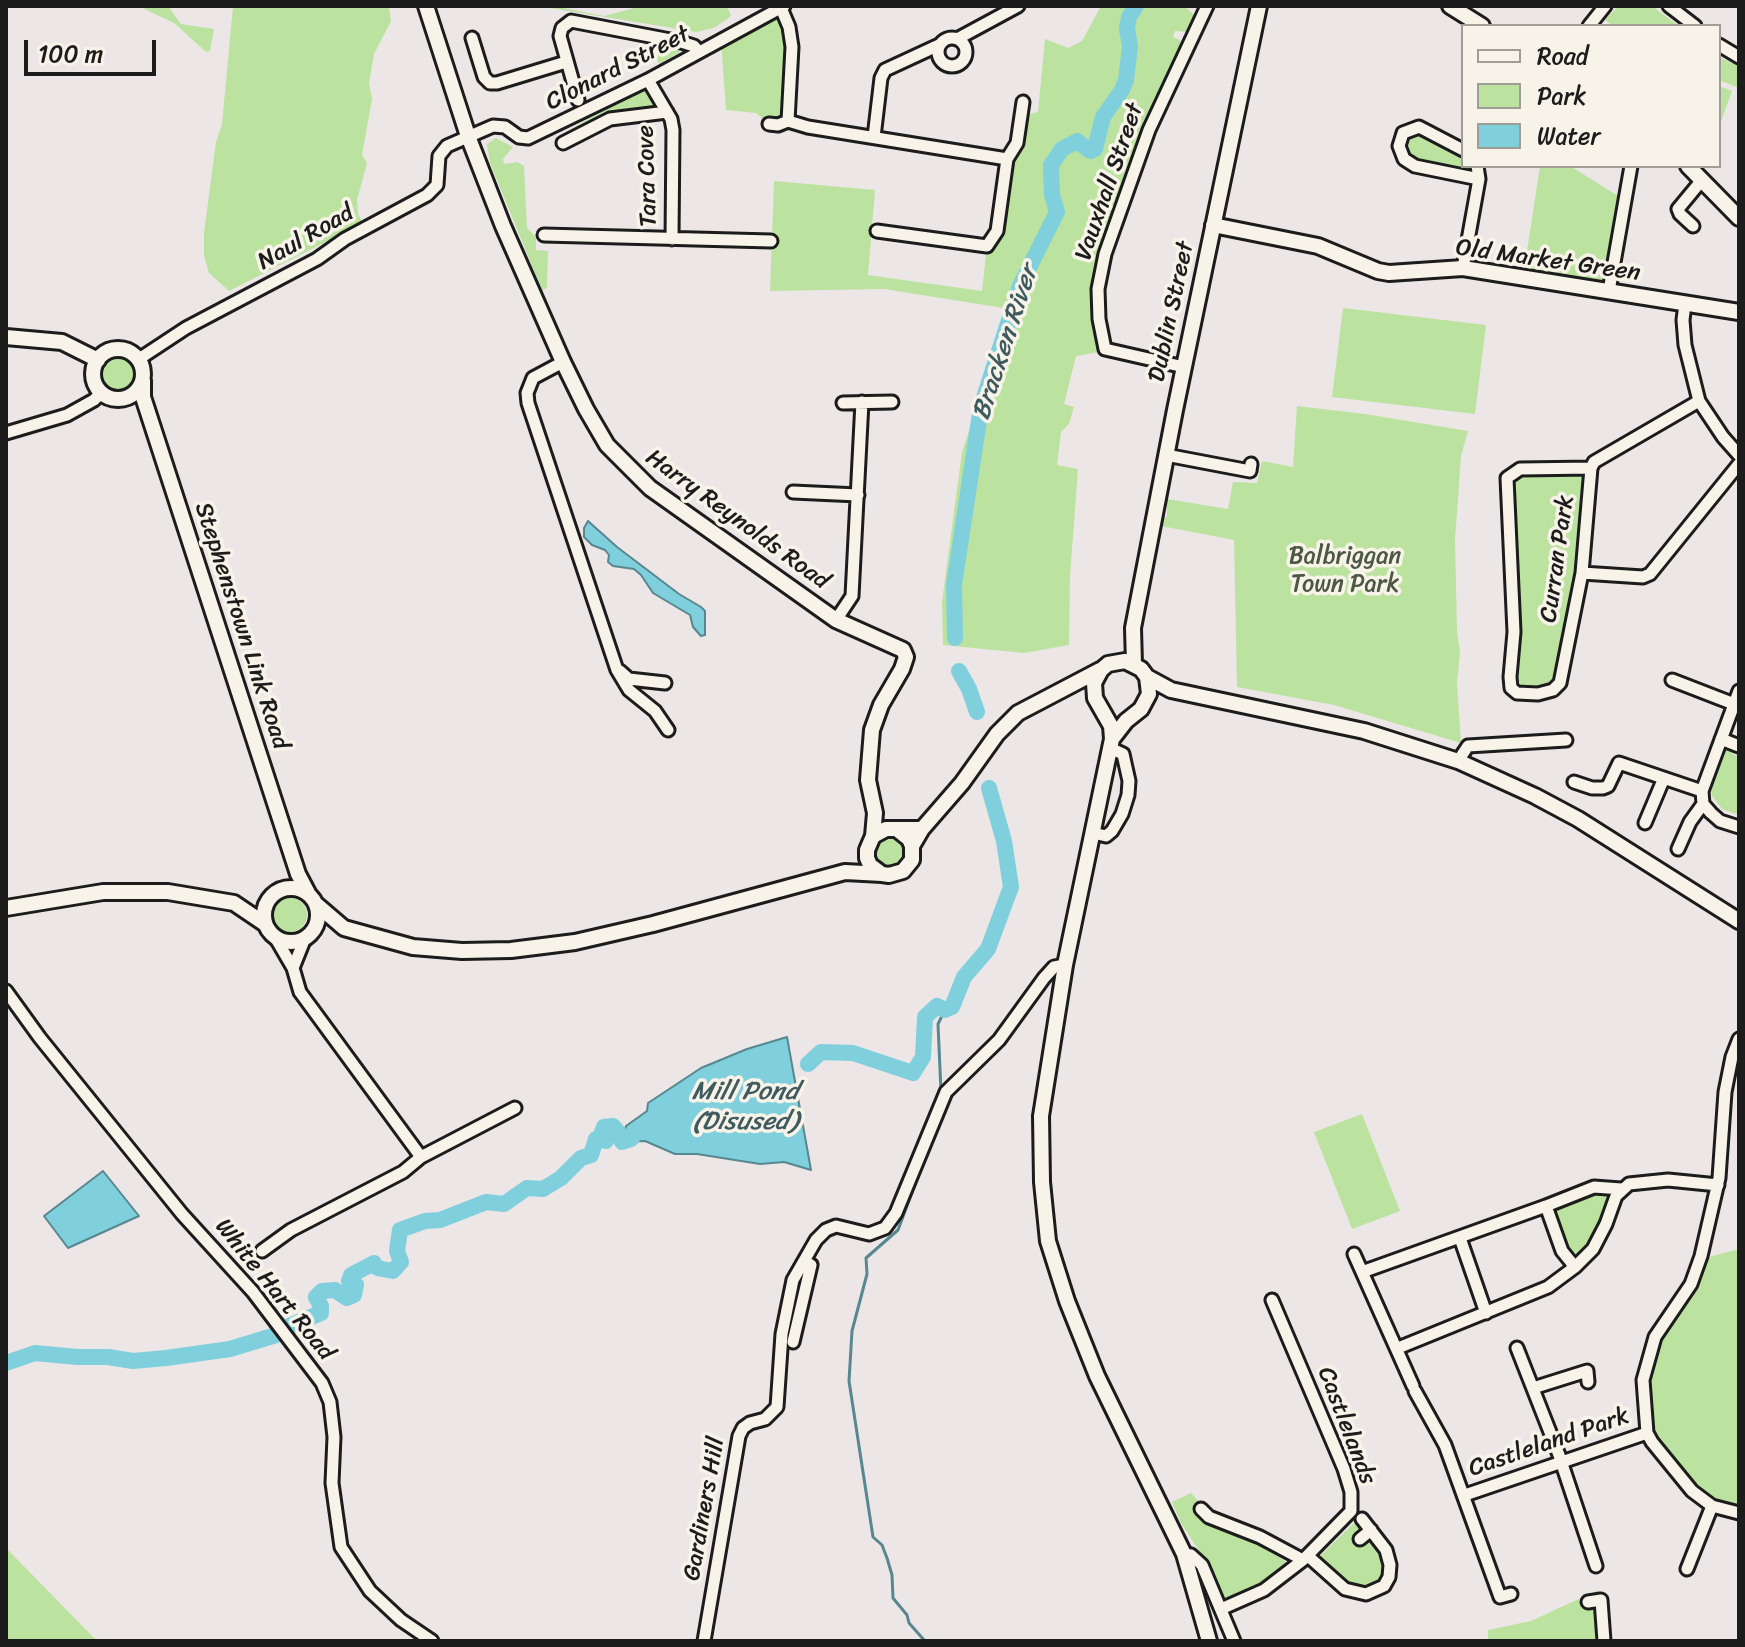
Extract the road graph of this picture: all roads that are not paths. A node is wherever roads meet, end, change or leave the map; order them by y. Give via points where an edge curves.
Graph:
1 (426, 6) edge
2 (1018, 6) edge
3 (1207, 6) edge
4 (1259, 6) edge
5 (1605, 6) edge
6 (1669, 6) edge
7 (783, 7) edge
8 (1460, 9) edge
9 (1479, 24) edge
10 (1591, 24) edge
11 (1692, 24) edge
12 (1176, 35) dead end
13 (957, 39) junction
14 (1190, 39) junction
15 (469, 44) dead end
16 (939, 45) junction
17 (1721, 46) edge
18 (699, 52) junction
19 (1739, 57) edge
20 (566, 62) junction
21 (648, 80) junction
22 (578, 100) dead end
23 (1023, 102) dead end
24 (667, 112) junction
25 (788, 121) junction
26 (769, 124) dead end
27 (468, 136) junction
28 (874, 137) junction
29 (563, 143) dead end
30 (1461, 149) edge
31 (1007, 159) junction
32 (1477, 168) edge
33 (1631, 168) edge
34 (1690, 168) edge
35 (1479, 179) junction
36 (1702, 180) junction
37 (1739, 218) edge
38 (1213, 225) junction
39 (1693, 226) dead end
40 (877, 231) dead end
41 (544, 235) dead end
42 (672, 239) junction
43 (771, 241) dead end
44 (1463, 268) junction
45 (1609, 291) junction
46 (1685, 304) junction
47 (1739, 312) edge
48 (6, 337) edge
49 (139, 359) junction
50 (98, 360) junction
51 (563, 362) junction
52 (1184, 367) junction
53 (143, 380) junction
54 (102, 392) junction
55 (124, 398) junction
56 (1699, 401) junction
57 (862, 402) junction
58 (892, 402) dead end
59 (843, 403) dead end
60 (150, 417) junction
61 (6, 433) edge
62 (1166, 455) junction
63 (1739, 455) edge
64 (1251, 464) dead end
65 (1739, 464) edge
66 (1591, 468) junction
67 (793, 492) dead end
68 (858, 495) junction
69 (1582, 573) junction
70 (836, 620) junction
71 (1133, 628) junction
72 (1134, 664) junction
73 (1104, 667) junction
74 (616, 668) junction
75 (1147, 677) junction
76 (1672, 680) dead end
77 (665, 683) dead end
78 (1062, 691) junction
79 (1739, 691) edge
80 (1183, 693) junction
81 (1146, 702) junction
82 (1099, 704) junction
83 (1734, 704) junction
84 (1134, 714) junction
85 (668, 730) dead end
86 (1721, 739) junction
87 (1566, 740) dead end
88 (1111, 744) junction
89 (1739, 746) edge
90 (1458, 761) junction
91 (1664, 778) junction
92 (1574, 782) dead end
93 (1702, 798) junction
94 (875, 813) junction
95 (1645, 823) dead end
96 (1739, 827) edge
97 (922, 829) junction
98 (896, 830) junction
99 (1093, 833) junction
100 (873, 836) junction
101 (912, 846) junction
102 (291, 848) junction
103 (1678, 849) dead end
104 (867, 850) junction
105 (845, 872) junction
106 (882, 874) junction
107 (274, 894) junction
108 (312, 899) junction
109 (234, 903) junction
110 (6, 908) edge
111 (1739, 921) edge
112 (265, 924) junction
113 (344, 928) junction
114 (309, 934) junction
115 (275, 937) junction
116 (1065, 965) junction
117 (293, 968) junction
118 (6, 991) edge
119 (1739, 1039) edge
120 (1725, 1092) junction
121 (1739, 1093) edge
122 (515, 1108) dead end
123 (421, 1157) junction
124 (1718, 1185) junction
125 (1621, 1189) junction
126 (1546, 1206) junction
127 (1460, 1238) junction
128 (262, 1251) dead end
129 (1354, 1254) dead end
130 (804, 1261) junction
131 (1575, 1267) junction
132 (1362, 1272) junction
133 (1272, 1300) dead end
134 (1486, 1313) junction
135 (793, 1342) dead end
136 (1398, 1348) junction
137 (1517, 1348) dead end
138 (1588, 1382) dead end
139 (1533, 1388) junction
140 (1647, 1433) junction
141 (1559, 1463) junction
142 (1465, 1495) junction
143 (1712, 1506) junction
144 (1739, 1513) edge
145 (1204, 1517) dead end
146 (1362, 1519) dead end
147 (1371, 1530) junction
148 (1360, 1539) dead end
149 (1184, 1554) junction
150 (1305, 1558) junction
151 (1693, 1564) dead end
152 (1596, 1566) dead end
153 (1511, 1594) dead end
154 (1588, 1602) dead end
155 (1221, 1609) junction
156 (432, 1641) edge
157 (704, 1641) edge
158 (1209, 1641) edge
159 (1234, 1641) edge
160 (1604, 1641) edge

1 - 27 street, Harry Reynolds Road
2 - 13 street
3 - 14 street, Vauxhall Street
4 - 38 street, Dublin Street
5 - 10 street
6 - 11 street
7 - 18 street, Clonard Street
7 - 25 street via 792,47
8 - 9 street
12 - 14 street
13 - 16 street
13 - 16 street via 966,54 957,65 943,63
14 - 52 street, Vauxhall Street via 1149,130 1105,254 1098,289 1105,349
15 - 20 street via 490,83
16 - 28 street via 885,70
17 - 19 street
18 - 20 street via 681,42 571,21 561,32
18 - 21 street, Clonard Street
20 - 22 street
21 - 24 street, Tara Cove
21 - 27 street, Clonard Street via 528,138 499,126
23 - 31 street via 1017,143
24 - 29 street, Tara Cove via 610,119
24 - 42 street, Tara Cove via 673,130
25 - 26 street
25 - 28 street
27 - 49 street, Naul Road via 442,151 437,185 427,195
27 - 51 street, Harry Reynolds Road
28 - 31 street
30 - 35 street via 1419,127 1403,133 1399,146 1404,159 1415,166
31 - 40 street via 997,231 987,246
32 - 35 street
33 - 45 street
34 - 36 street
35 - 44 street
36 - 37 street
36 - 39 street via 1678,209
38 - 44 street, Old Market Green via 1318,246 1389,273
38 - 52 street, Dublin Street
41 - 42 street, Tara Cove
42 - 43 street, Tara Cove
44 - 45 street, Old Market Green
45 - 46 street, Old Market Green
46 - 47 street, Old Market Green
46 - 56 street via 1685,345
48 - 50 street via 62,342
49 - 50 street via 122,349 108,351
49 - 53 street
50 - 54 street via 94,377
51 - 70 street, Harry Reynolds Road via 599,432 632,473
51 - 74 street via 533,378 528,403
52 - 62 street, Dublin Street
53 - 55 street
53 - 60 street, Stephenstown Link Road
54 - 55 street
54 - 61 street via 67,415
55 - 60 street
56 - 63 street
56 - 66 street
57 - 58 street
57 - 59 street
57 - 68 street
60 - 102 street, Stephenstown Link Road
62 - 64 street via 1250,471
62 - 71 street, Dublin Street
65 - 69 street via 1650,574
66 - 69 street, Curran Park
66 - 69 street, Curran Park via 1520,469 1507,478 1514,632 1510,677 1517,693 1538,694 1560,683
67 - 68 street
68 - 70 street via 852,596
70 - 94 street, Harry Reynolds Road via 903,650 906,657 872,730 868,780
71 - 72 street, Dublin Street
71 - 73 street, Dublin Street
72 - 73 street
72 - 75 street
73 - 78 street
73 - 82 street via 1094,683
74 - 77 street via 629,679
74 - 85 street via 629,690
75 - 80 street
75 - 81 street
76 - 83 street
78 - 82 street
78 - 97 street via 1007,724
79 - 83 street
80 - 81 street
80 - 90 street via 1364,731
81 - 84 street
82 - 84 street via 1118,716
82 - 88 street via 1111,726
83 - 86 street
84 - 88 street
86 - 89 street
86 - 93 street
87 - 90 street via 1468,746
88 - 99 street
88 - 99 street via 1123,754 1128,795 1112,831 1106,836
90 - 111 street via 1578,819
91 - 92 street via 1619,763 1608,786
91 - 93 street
91 - 95 street
93 - 96 street via 1720,821
93 - 103 street
94 - 98 street
94 - 100 street, Harry Reynolds Road
97 - 98 street
97 - 101 street
98 - 100 street
98 - 101 street
99 - 116 street
100 - 104 street
101 - 106 street via 908,867
102 - 107 street
102 - 108 street, Stephenstown Link Road
104 - 105 street
104 - 106 street via 870,865
105 - 106 street
105 - 113 street via 575,942 511,950 413,947
107 - 108 street via 292,888
107 - 109 street
107 - 112 street via 264,909
108 - 113 street
108 - 114 street via 318,919
109 - 110 street via 132,891
109 - 112 street
112 - 115 street
113 - 114 street
114 - 115 street via 290,942
114 - 117 street
115 - 117 street
116 - 130 street, Gardiners Hill via 1054,967 991,1049 944,1095 901,1202 885,1228 869,1234 836,1226 826,1230
116 - 149 street via 1041,1116 1048,1241 1097,1376
117 - 123 street via 300,992
118 - 156 street, White Hart Road via 322,1383 330,1402 332,1483 341,1547 370,1591
119 - 120 street
120 - 121 street
120 - 124 street
122 - 123 street
123 - 128 street
124 - 125 street via 1668,1180
124 - 140 street via 1691,1284 1647,1358
125 - 126 street via 1594,1187
125 - 131 street via 1593,1249
126 - 127 street
126 - 131 street via 1562,1251
127 - 132 street
127 - 134 street
129 - 132 street
130 - 135 street via 811,1265
130 - 157 street, Gardiners Hill via 786,1303 777,1407 739,1436
131 - 134 street via 1548,1287
132 - 136 street
133 - 150 street, Castlelands via 1351,1492 1351,1511
134 - 136 street
136 - 142 street
137 - 139 street
138 - 139 street via 1587,1371 1577,1372
139 - 141 street
140 - 141 street, Castleland Park
140 - 143 street via 1678,1476
141 - 142 street, Castleland Park
141 - 152 street
142 - 153 street via 1500,1597
143 - 144 street
143 - 151 street
145 - 150 street, Castlelands
146 - 147 street, Castlelands
147 - 148 street
147 - 150 street, Castlelands via 1390,1565 1384,1586 1376,1590 1345,1589
149 - 155 street via 1202,1565
149 - 158 street
150 - 155 street, Castlelands via 1264,1590
154 - 160 street via 1601,1600
155 - 159 street

